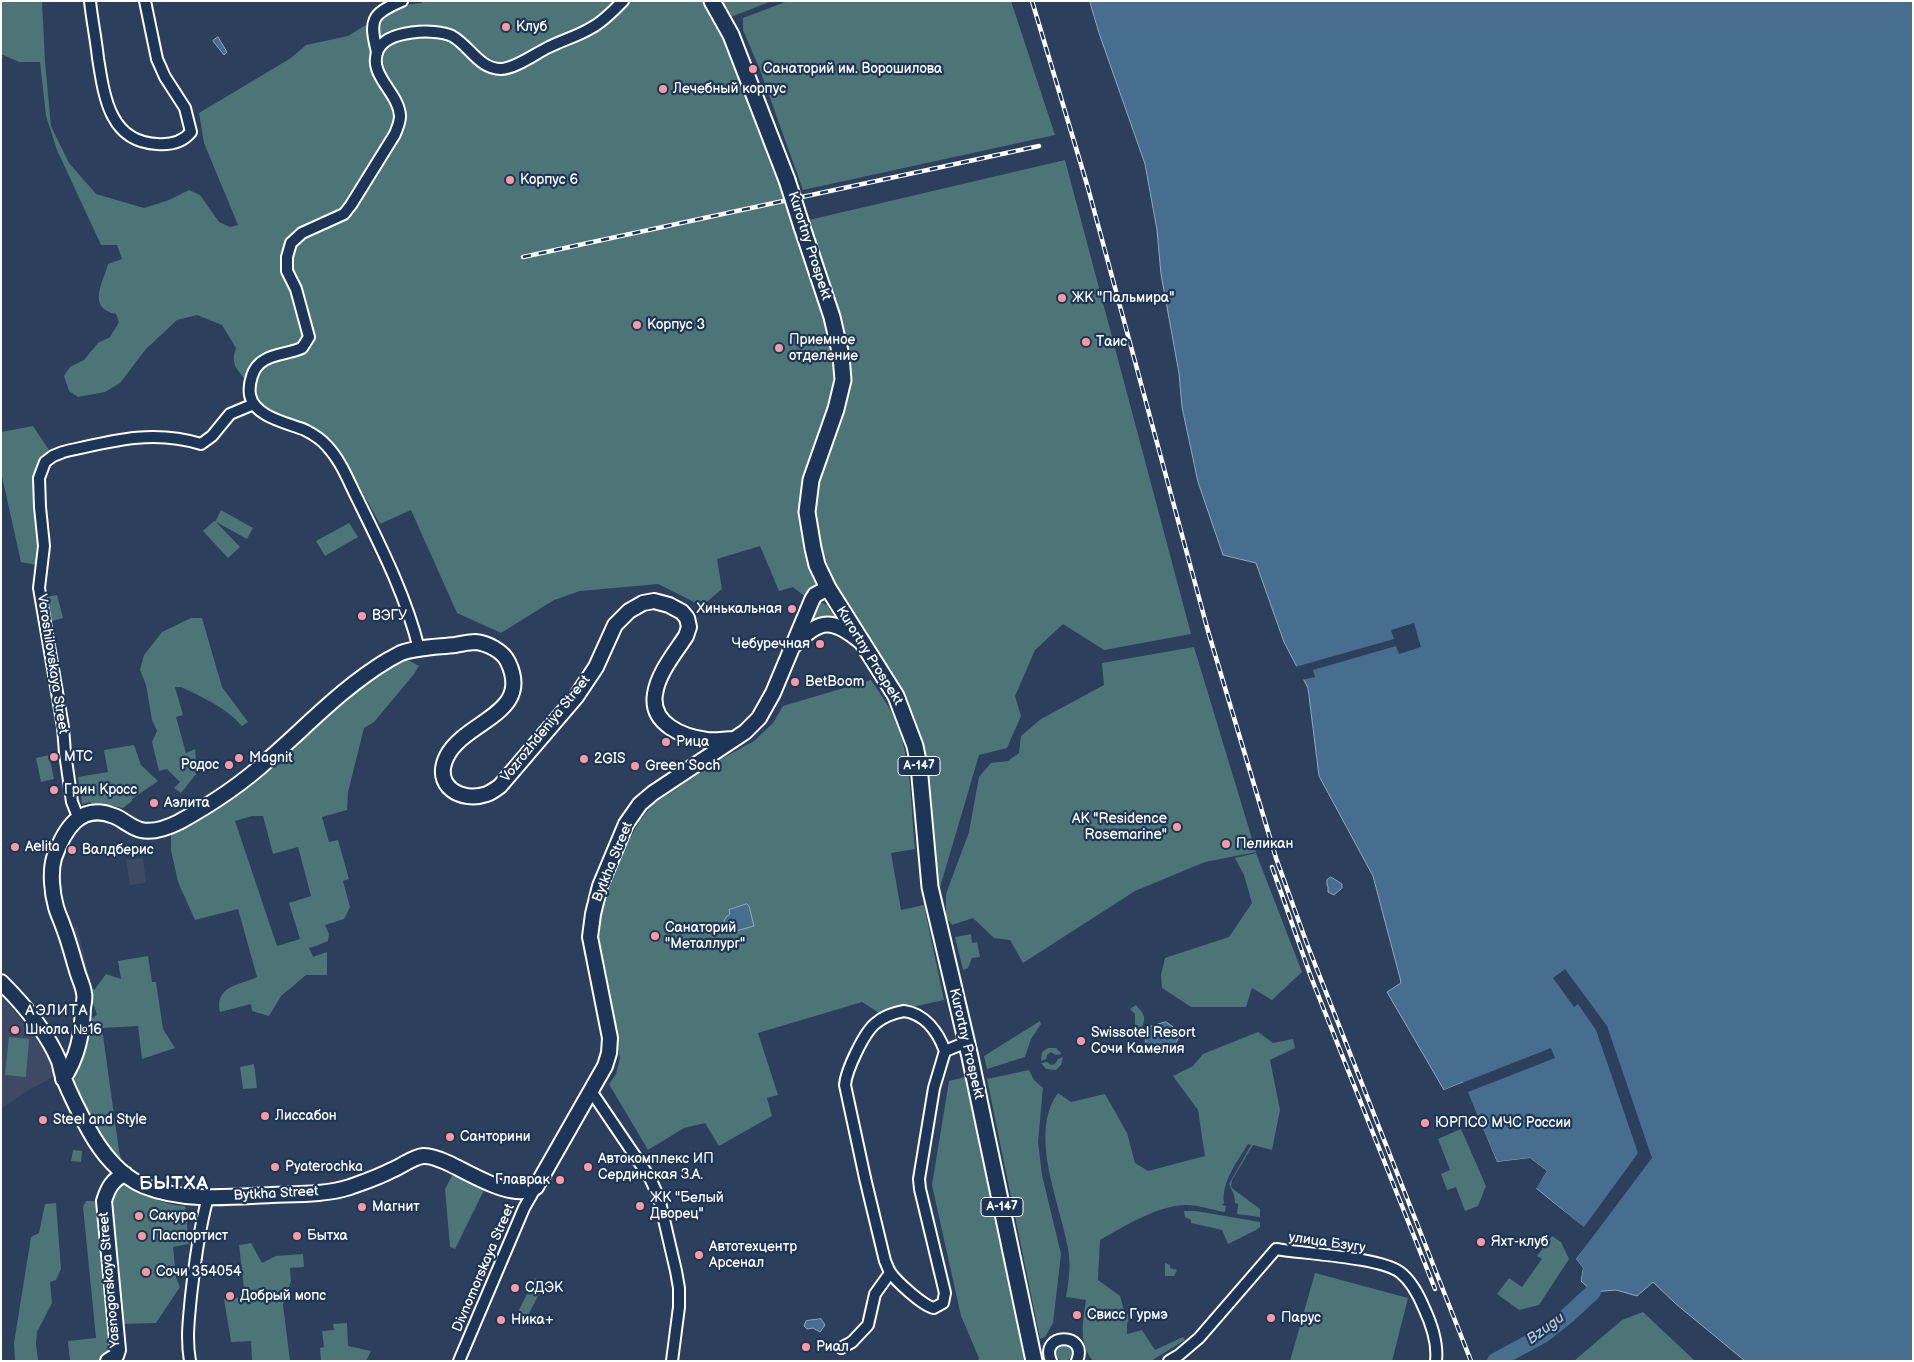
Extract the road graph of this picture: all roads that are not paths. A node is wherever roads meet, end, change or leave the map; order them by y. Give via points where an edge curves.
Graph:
1 (90, 1) edge
2 (145, 1) edge
3 (402, 1) edge
4 (623, 1) edge
5 (712, 1) edge
6 (377, 52) junction
7 (254, 404) junction
8 (828, 588) junction
9 (861, 642) junction
10 (419, 649) junction
11 (791, 650) junction
12 (685, 735) junction
13 (734, 739) junction
14 (698, 765) junction
15 (78, 817) junction
16 (1, 982) edge
17 (967, 1042) junction
18 (945, 1051) junction
19 (64, 1079) junction
20 (592, 1091) junction
21 (125, 1174) junction
22 (536, 1187) junction
23 (208, 1197) junction
24 (890, 1273) junction
25 (841, 1348) dead end
26 (1034, 1358) edge
27 (1050, 1358) edge
28 (108, 1361) edge
29 (190, 1361) edge
30 (460, 1361) edge
31 (672, 1361) edge
32 (1077, 1361) edge
33 (1169, 1361) edge
34 (1436, 1361) edge

1 - 2 street via 109,111 132,138 148,144 169,145 186,138 190,132 185,108 157,59
3 - 6 street via 379,12 374,19 372,32
4 - 6 street via 593,28 500,70 486,66 452,36 435,31 403,34 389,39
5 - 8 main road, Kurortny Prospekt / А-147, bridge via 731,35 787,180 841,356 843,380 828,437 811,480 807,512 817,565
6 - 7 street via 375,62 397,106 399,125 347,210 302,233 291,243 287,271 296,289 309,337 302,348 267,358 259,364 250,381 250,397
7 - 10 street via 274,420 314,435 339,461 404,601
7 - 15 street, Voroshilovskaya Street via 230,414 201,444 185,439 135,437 63,452 45,462 39,478 44,546 39,588 63,727 72,802
8 - 9 main road, Kurortny Prospekt / А-147
8 - 11 street, Bytkha Street via 812,600
9 - 11 street via 844,629 828,623 808,631
9 - 17 main road, Kurortny Prospekt / А-147 via 896,696 915,746 920,766 930,887
10 - 12 street, Vozrozhdeniya Street via 476,642 507,658 513,672 512,695 507,704 467,733 447,756 442,777 447,786 462,796 490,794 500,786 576,697 596,667 615,625 642,604 654,601 669,605 687,618 686,636 657,684 655,695 659,716 668,726
10 - 15 street, Vozrozhdeniya Street via 386,661 328,703 260,766 224,794 170,826 150,831 138,829 105,813
11 - 13 street, Bytkha Street via 766,706 752,726
12 - 13 street, Vozrozhdeniya Street via 709,740
12 - 14 street via 702,753
13 - 14 street, Bytkha Street
14 - 20 street, Bytkha Street via 652,794 632,814 600,886 590,937 610,1038 605,1066
15 - 19 street via 61,843 52,868 56,907 84,993 83,1024 77,1054
16 - 19 street, Bytkha Street via 32,1017 59,1062
17 - 18 street
17 - 26 main road, Kurortny Prospekt / А-147
18 - 24 street, Kurortny Prospekt via 934,1088 919,1179 945,1294 943,1303 928,1307
18 - 24 street, Kurortny Prospekt via 936,1031 917,1014 904,1010 887,1015 871,1028 846,1074 846,1094
19 - 21 street, Bytkha Street via 98,1145
20 - 22 street, Bytkha Street
20 - 31 street via 650,1178 659,1198 679,1288
21 - 23 street, Bytkha Street via 142,1185 161,1191
21 - 28 street, Yasnogorskaya Street via 112,1183 104,1202 118,1350 116,1356
22 - 23 street, Bytkha Street via 523,1192 510,1190 438,1159 423,1156 348,1187 306,1194
22 - 30 street, Divnomorskaya Street via 524,1208
23 - 29 street via 198,1236 187,1346
24 - 25 street via 875,1294 868,1325 857,1338
26 - 27 street
27 - 32 street via 1052,1344 1066,1338 1078,1347
33 - 34 street, улица Бзугу via 1199,1338 1276,1249 1370,1262 1399,1272 1409,1281 1428,1316 1435,1340

